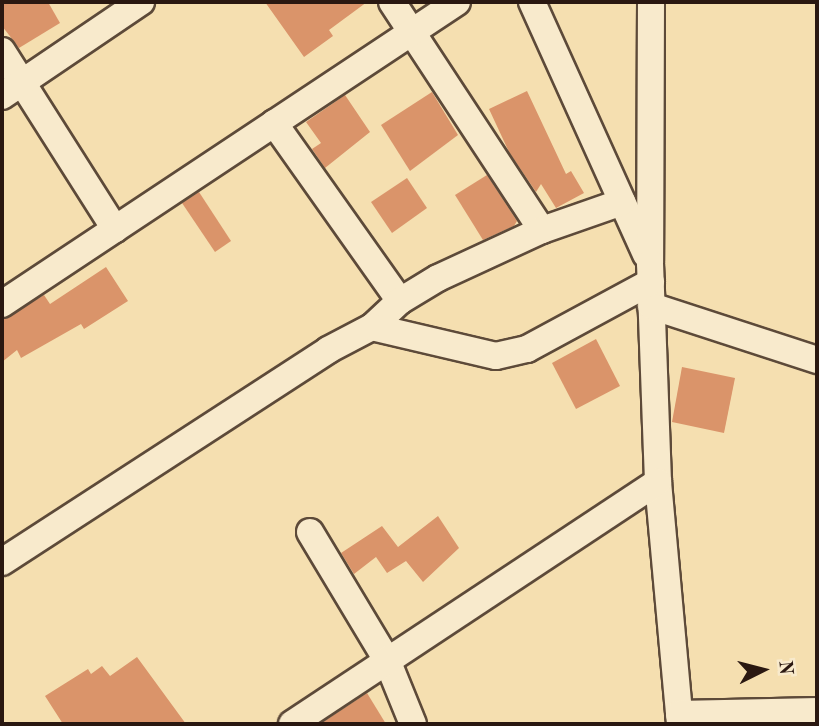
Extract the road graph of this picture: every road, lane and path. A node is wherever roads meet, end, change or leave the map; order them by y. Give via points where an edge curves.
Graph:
1 (141, 2) edge
2 (392, 2) edge
3 (457, 2) edge
4 (532, 2) edge
5 (651, 2) edge
6 (412, 32) junction
7 (2, 51) edge
8 (12, 89) edge
9 (274, 123) junction
10 (622, 202) junction
11 (115, 229) junction
12 (542, 230) junction
13 (651, 284) junction
14 (400, 302) junction
15 (2, 304) edge
16 (372, 327) junction
17 (817, 360) edge
18 (658, 482) junction
19 (310, 531) dead end
20 (2, 562) edge
21 (387, 660) junction
22 (817, 711) edge
23 (679, 719) edge
24 (292, 724) edge
25 (413, 724) edge

1 - 8 street
2 - 6 street
3 - 6 street
4 - 10 street
5 - 13 street
6 - 9 street
6 - 12 street
7 - 8 street
8 - 11 street
9 - 11 street
9 - 14 street
10 - 12 street
10 - 13 street
11 - 15 street
12 - 14 street via 438,278
13 - 16 street via 527,349 496,356
13 - 17 street
13 - 18 street
14 - 16 street
16 - 20 street via 328,350
18 - 21 street
18 - 23 street
19 - 21 street
21 - 24 street
21 - 25 street
22 - 23 street

